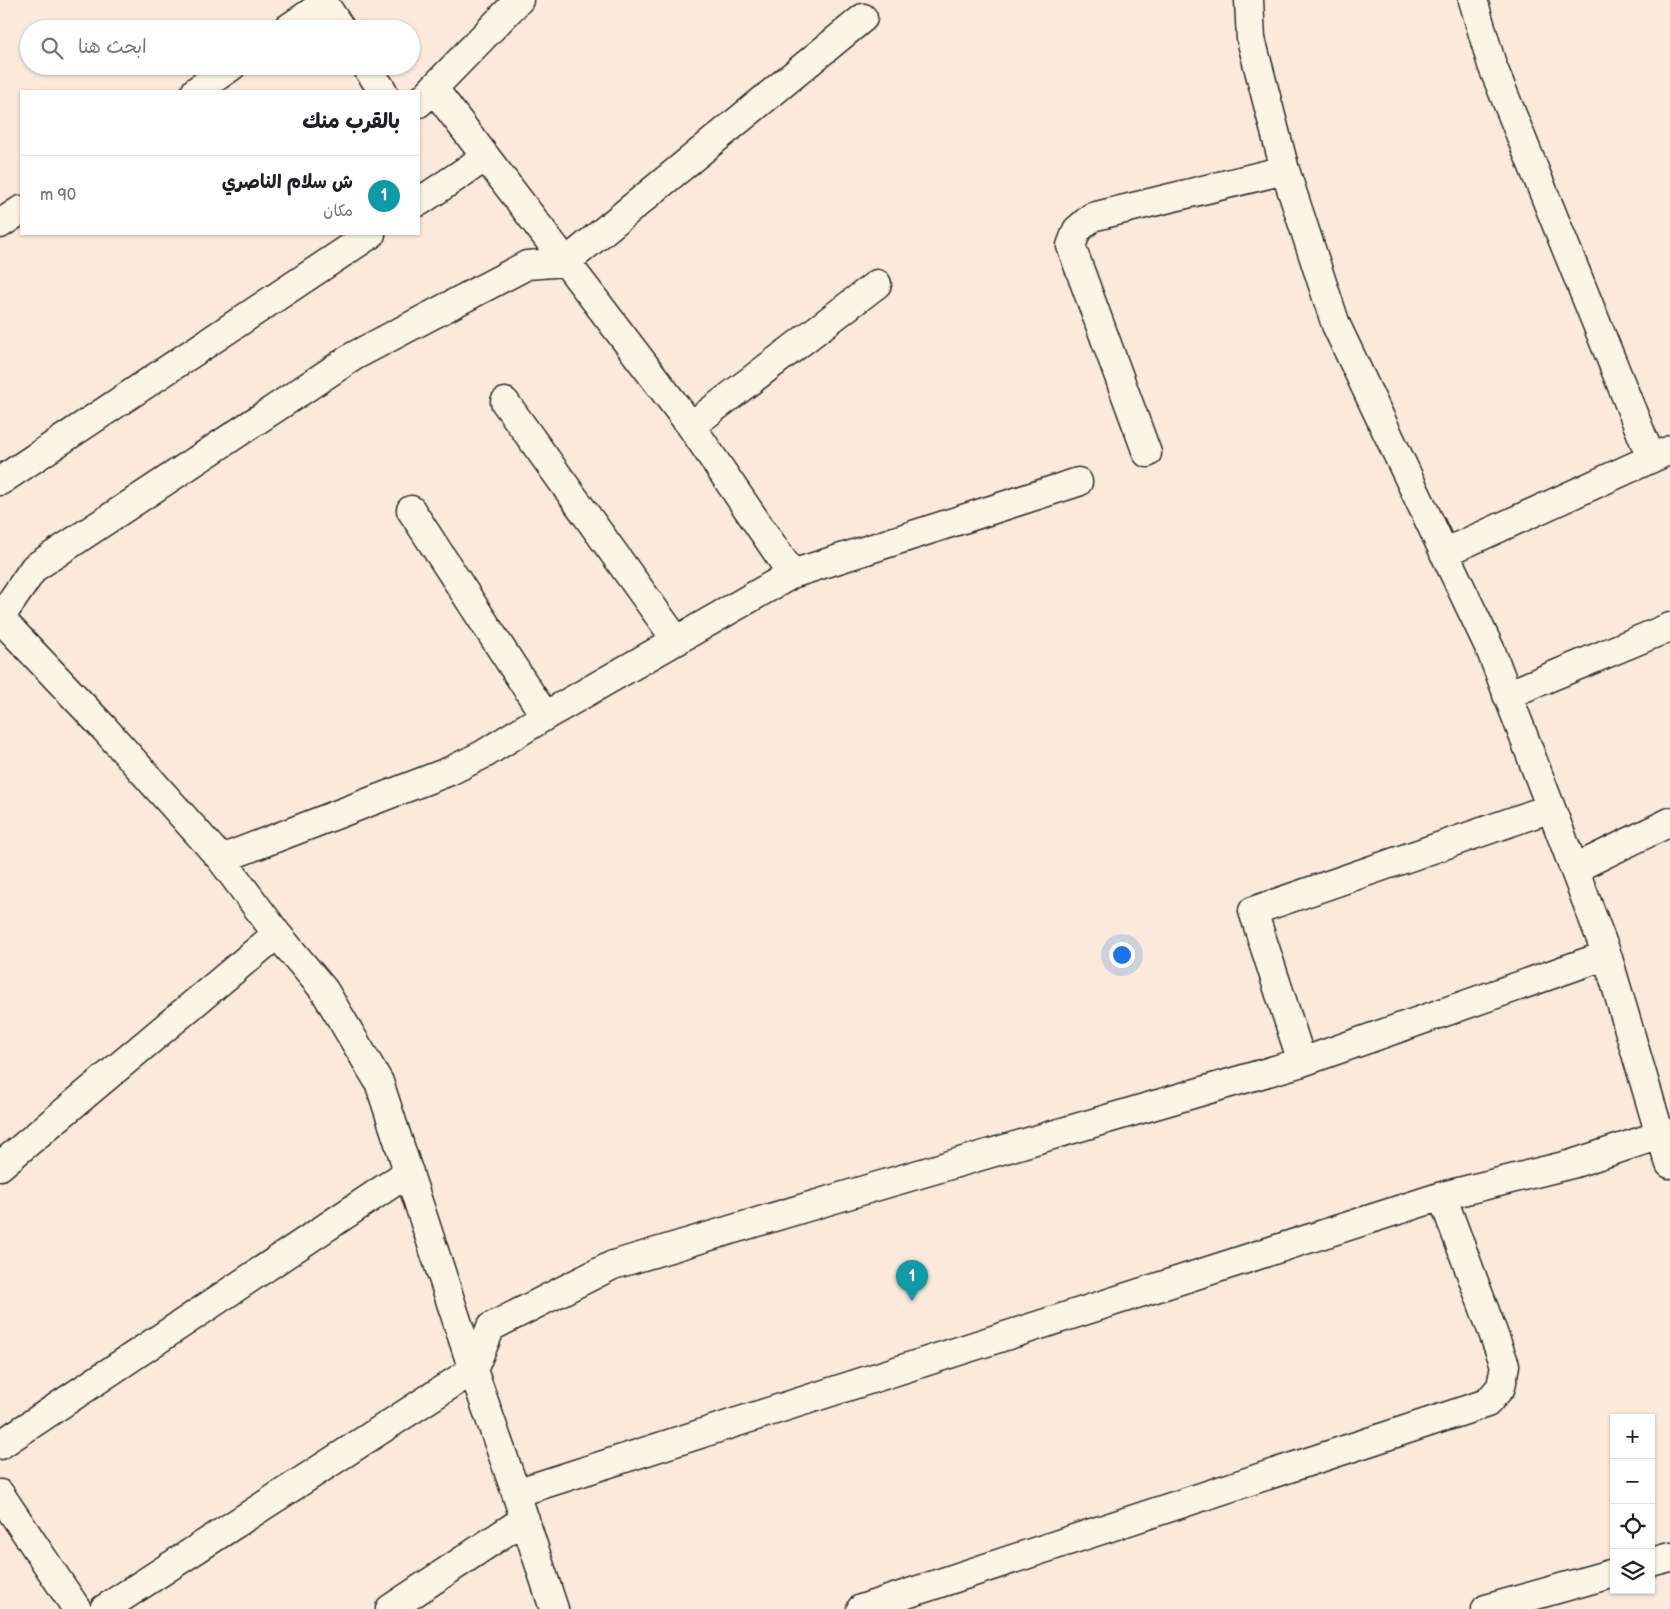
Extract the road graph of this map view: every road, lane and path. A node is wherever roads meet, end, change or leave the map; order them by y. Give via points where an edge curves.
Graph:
1 (519, 0) edge
2 (1249, 0) edge
3 (1473, 0) edge
4 (323, 2) edge
5 (863, 18) dead end
6 (299, 20) edge
7 (335, 20) edge
8 (219, 75) edge
9 (372, 75) edge
10 (197, 90) edge
11 (382, 90) edge
12 (426, 96) edge
13 (486, 157) junction
14 (1285, 170) junction
15 (420, 201) edge
16 (20, 211) edge
17 (0, 224) edge
18 (369, 235) edge
19 (566, 262) junction
20 (877, 284) dead end
21 (505, 402) dead end
22 (691, 426) junction
23 (1147, 453) dead end
24 (1660, 454) edge
25 (0, 481) edge
26 (1078, 482) dead end
27 (411, 510) dead end
28 (1444, 553) junction
29 (792, 574) junction
30 (0, 618) edge
31 (1670, 626) edge
32 (677, 641) junction
33 (1507, 695) junction
34 (545, 716) junction
35 (1551, 808) junction
36 (1670, 822) edge
37 (221, 859) junction
38 (1574, 869) junction
39 (277, 934) junction
40 (1607, 955) junction
41 (1302, 1062) junction
42 (1660, 1135) junction
43 (1670, 1164) edge
44 (0, 1166) edge
45 (409, 1172) junction
46 (1442, 1196) junction
47 (473, 1370) junction
48 (0, 1445) edge
49 (516, 1493) junction
50 (0, 1494) edge
51 (525, 1519) junction
52 (1670, 1557) edge
53 (1655, 1561) edge
54 (1610, 1574) edge
55 (77, 1609) edge
56 (104, 1609) edge
57 (390, 1609) edge
58 (554, 1609) edge
59 (861, 1609) edge
60 (1486, 1609) edge

1 - 12 street
2 - 14 street via 1251,39
3 - 24 street via 1492,65
4 - 6 street
4 - 7 street
5 - 19 street
8 - 10 street
9 - 11 street
12 - 13 street
13 - 15 street
13 - 19 street
14 - 23 street via 1092,217 1077,230 1071,246
14 - 28 street via 1336,325
16 - 17 street
18 - 25 street
19 - 22 street
19 - 30 street via 528,265 354,356 34,568
20 - 22 street
21 - 32 street
22 - 29 street
24 - 28 street
26 - 29 street
27 - 34 street
28 - 33 street via 1491,651
29 - 32 street
30 - 37 street
31 - 33 street
32 - 34 street
33 - 35 street
34 - 37 street via 450,771
35 - 38 street
35 - 41 street via 1253,911
36 - 38 street
37 - 39 street
38 - 40 street
39 - 44 street
39 - 45 street via 324,990 379,1082
40 - 41 street
40 - 42 street
41 - 47 street via 613,1265 491,1327
42 - 43 street
42 - 46 street via 1572,1164
45 - 47 street
45 - 48 street
46 - 49 street
46 - 59 street via 1505,1365 1501,1387 1487,1403
47 - 49 street
47 - 56 street
49 - 51 street
50 - 55 street
51 - 57 street
51 - 58 street
52 - 53 street
54 - 60 street

